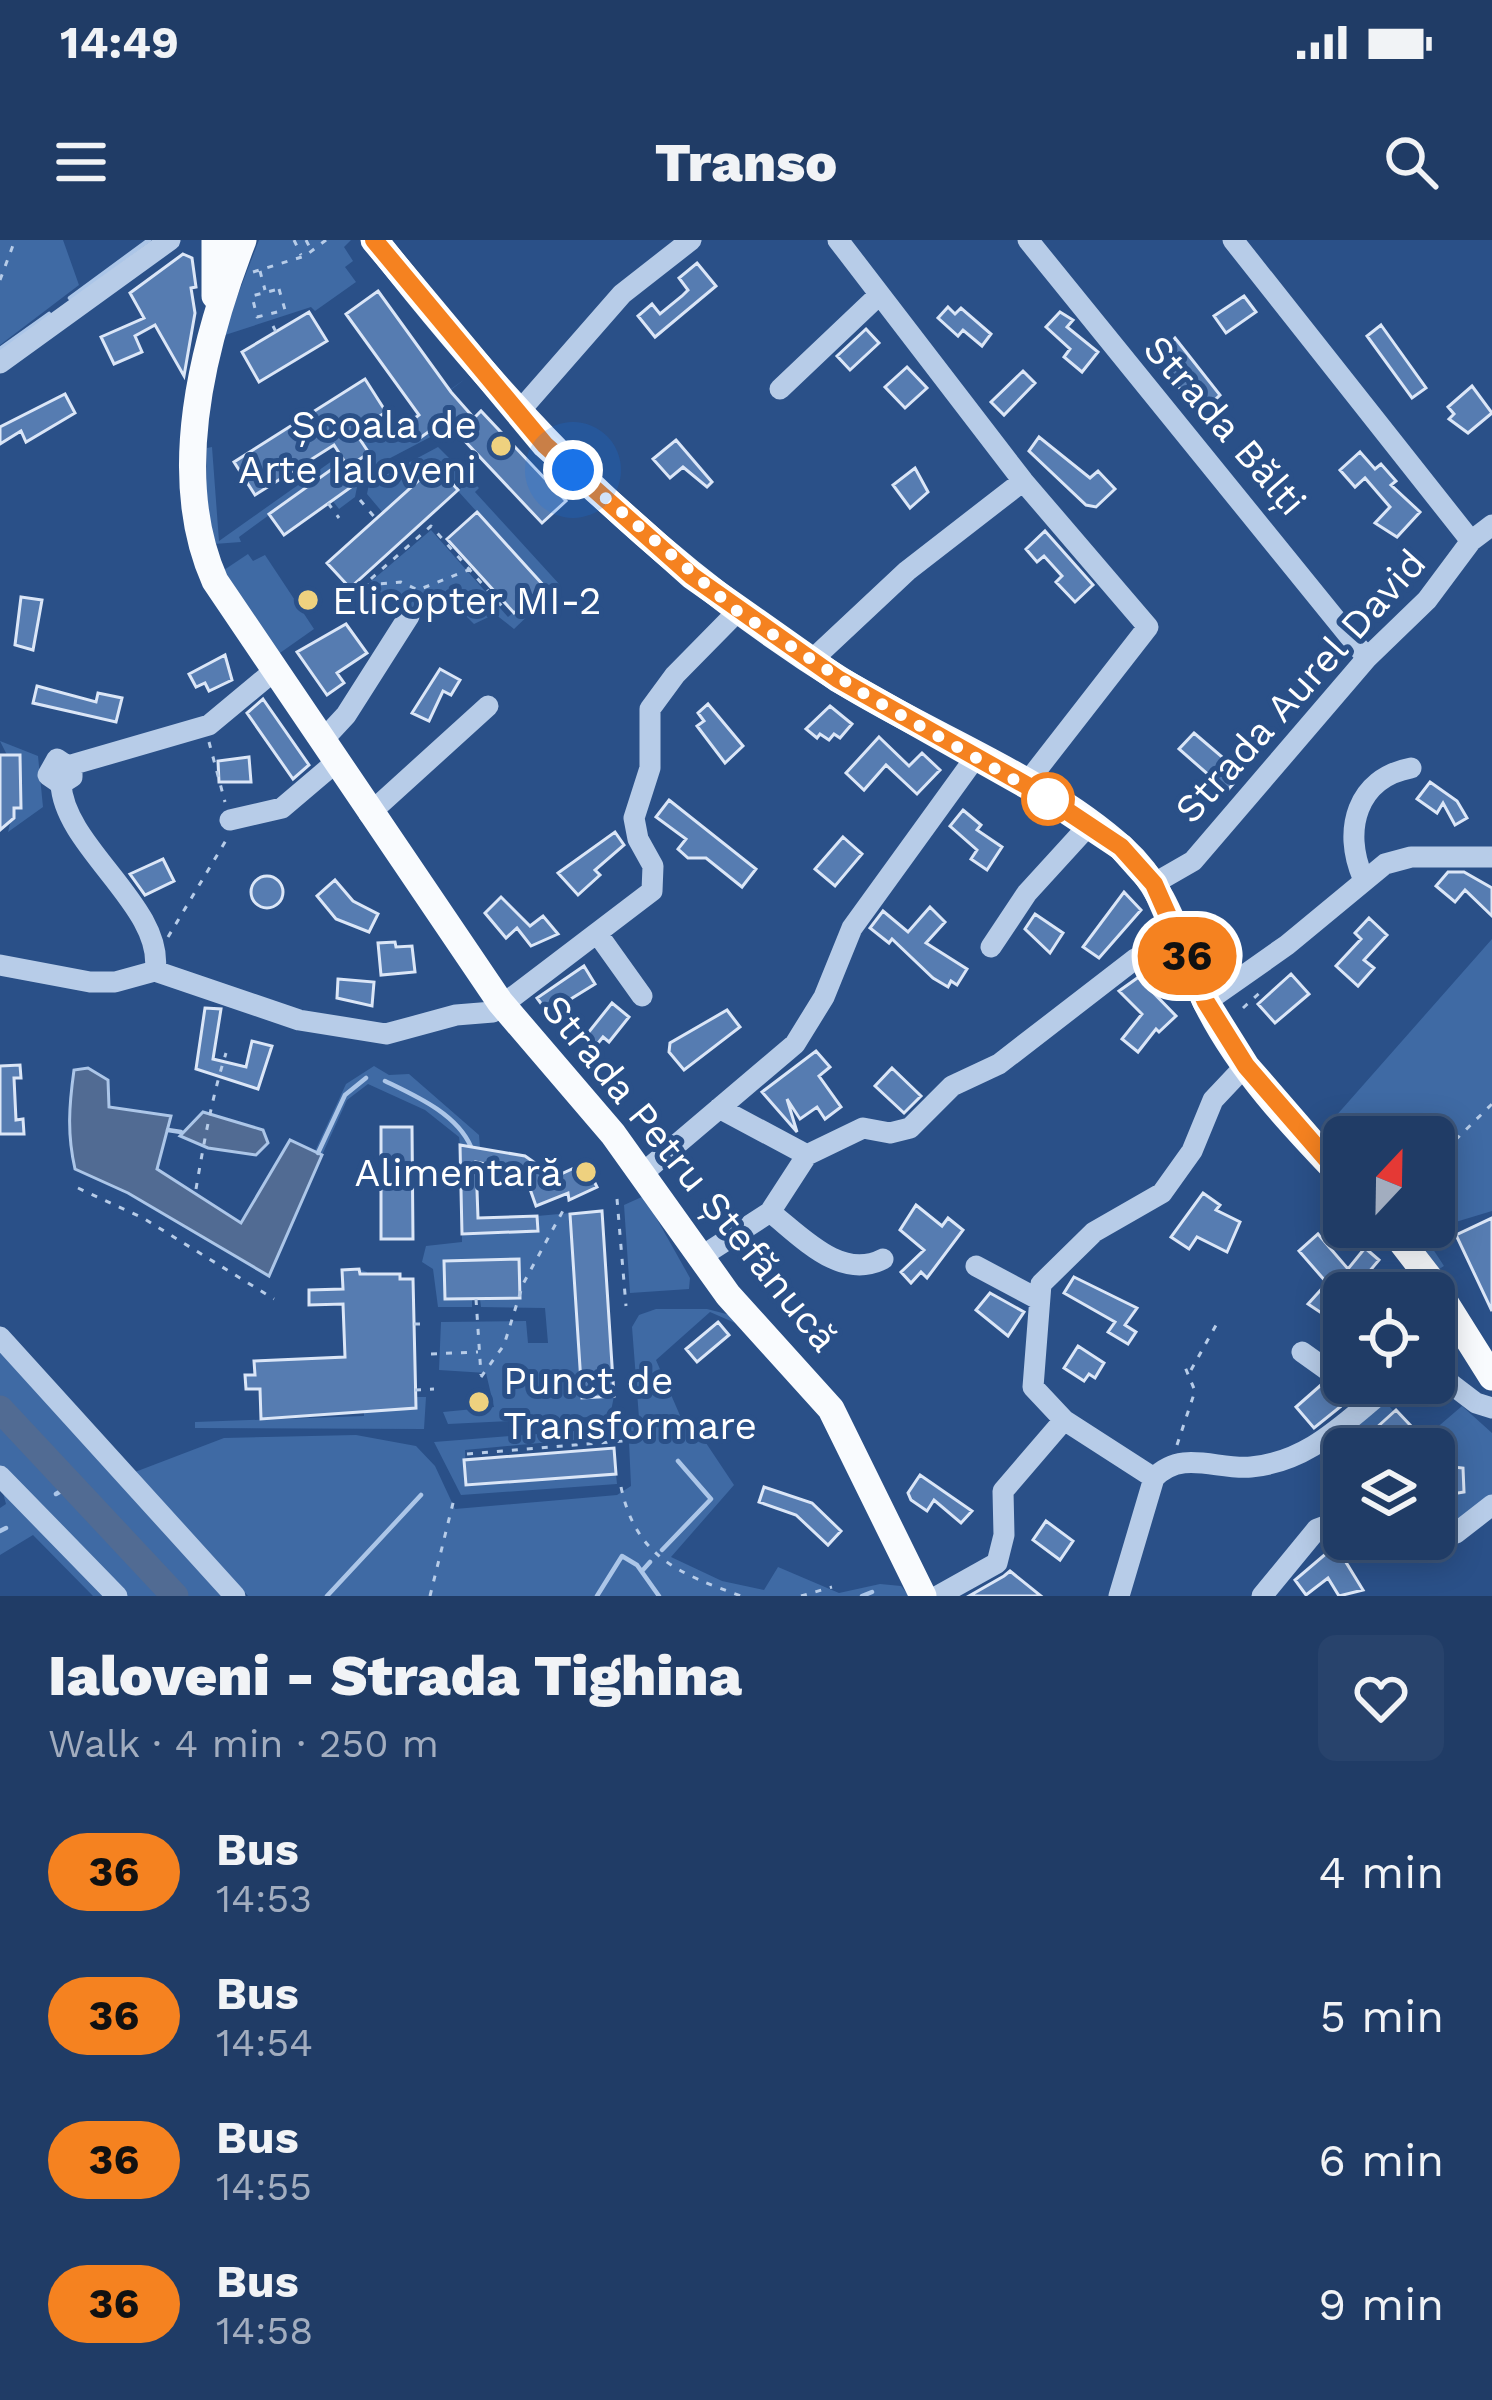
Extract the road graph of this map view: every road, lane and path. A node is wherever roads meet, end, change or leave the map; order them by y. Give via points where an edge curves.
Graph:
1 (15, 240) edge
2 (170, 240) edge
3 (215, 240) edge
4 (243, 240) edge
5 (294, 240) edge
6 (306, 240) edge
7 (326, 240) edge
8 (374, 240) edge
9 (691, 240) edge
10 (838, 240) edge
11 (1028, 240) edge
12 (1232, 240) edge
13 (312, 251) junction
14 (302, 256) junction
15 (260, 270) junction
16 (240, 276) dead end
17 (0, 280) edge
18 (266, 292) junction
19 (879, 295) junction
20 (215, 317) junction
21 (0, 363) edge
22 (780, 389) dead end
23 (517, 414) junction
24 (1023, 481) junction
25 (360, 500) dead end
26 (328, 503) dead end
27 (339, 518) dead end
28 (376, 519) dead end
29 (1492, 525) edge
30 (1471, 541) junction
31 (471, 569) junction
32 (364, 585) junction
33 (333, 602) dead end
34 (737, 611) junction
35 (507, 612) dead end
36 (409, 616) dead end
37 (1367, 658) junction
38 (812, 660) junction
39 (274, 671) junction
40 (488, 706) dead end
41 (209, 725) junction
42 (328, 752) junction
43 (975, 758) junction
44 (1412, 768) dead end
45 (1025, 785) junction
46 (369, 814) junction
47 (235, 819) junction
48 (1090, 824) junction
49 (1492, 857) edge
50 (1363, 878) junction
51 (1154, 884) junction
52 (597, 933) junction
53 (1178, 934) junction
54 (991, 947) dead end
55 (156, 962) junction
56 (0, 965) edge
57 (1264, 989) dead end
58 (642, 997) dead end
59 (500, 1002) junction
60 (1206, 1002) junction
61 (1244, 1008) dead end
62 (226, 1053) dead end
63 (1246, 1066) junction
64 (1492, 1104) edge
65 (719, 1108) junction
66 (1455, 1140) edge
67 (807, 1155) junction
68 (1323, 1155) edge
69 (643, 1173) junction
70 (78, 1188) dead end
71 (196, 1189) dead end
72 (617, 1198) dead end
73 (565, 1208) dead end
74 (770, 1212) junction
75 (1406, 1248) edge
76 (699, 1258) junction
77 (884, 1259) dead end
78 (976, 1266) dead end
79 (1036, 1298) junction
80 (274, 1299) dead end
81 (476, 1299) dead end
82 (626, 1306) dead end
83 (1220, 1318) dead end
84 (414, 1324) dead end
85 (430, 1324) dead end
86 (0, 1337) edge
87 (479, 1352) junction
88 (1302, 1352) dead end
89 (431, 1354) dead end
90 (1323, 1368) edge
91 (1492, 1377) edge
92 (1455, 1387) edge
93 (434, 1389) dead end
94 (415, 1390) dead end
95 (1366, 1405) edge
96 (1492, 1408) edge
97 (1064, 1420) junction
98 (624, 1441) dead end
99 (467, 1454) dead end
100 (1173, 1464) junction
101 (0, 1476) edge
102 (1154, 1478) junction
103 (621, 1487) dead end
104 (454, 1499) dead end
105 (1492, 1505) edge
106 (1323, 1527) edge
107 (1455, 1533) edge
108 (832, 1587) dead end
109 (117, 1596) edge
110 (235, 1596) edge
111 (430, 1596) edge
112 (741, 1596) edge
113 (800, 1596) edge
114 (923, 1596) edge
115 (938, 1596) edge
116 (1119, 1596) edge
117 (1262, 1596) edge

1 - 17 path
2 - 21 street
3 - 20 main road, Strada Petru Ștefănucă
4 - 20 main road, Strada Petru Ștefănucă
5 - 14 path
6 - 13 path
7 - 13 path
8 - 23 main road
9 - 23 street via 622,294
10 - 19 street
11 - 37 street, Strada Bălți
12 - 30 street
13 - 14 path
14 - 15 path
15 - 16 path
15 - 18 path
18 - 18 path via 252,296 257,317 285,310 279,289
19 - 22 street
19 - 24 street
20 - 39 main road, Strada Petru Ștefănucă via 200,400 196,526 215,581
23 - 34 main road
24 - 38 street via 907,571
24 - 45 street via 1148,627
25 - 28 path
26 - 27 path
29 - 30 street, Strada Aurel David
30 - 37 street, Strada Aurel David
31 - 32 path via 418,590 401,582
31 - 32 path via 428,526
31 - 35 path
32 - 33 path
34 - 38 main road
34 - 52 street via 650,710 650,769 634,830 655,884
36 - 42 street
37 - 51 street, Strada Aurel David via 1193,861
38 - 43 main road
39 - 41 street
39 - 42 main road, Strada Petru Ștefănucă
40 - 46 street
41 - 47 path via 215,781
41 - 55 street via 66,774 67,810
42 - 46 main road, Strada Petru Ștefănucă
42 - 47 street via 282,808
43 - 45 main road
43 - 65 street via 852,928 795,1044
44 - 50 street via 1380,776 1368,790 1352,849
45 - 48 main road
46 - 59 main road, Strada Petru Ștefănucă
47 - 55 path
48 - 51 main road
48 - 54 street
49 - 50 street via 1411,857
50 - 60 street
51 - 53 main road
52 - 58 street
52 - 59 street
53 - 60 main road
53 - 67 street via 999,1064 952,1086 910,1127 863,1128
55 - 56 street via 115,982
55 - 59 street via 299,1020 365,1032 483,1015
57 - 61 path
59 - 69 main road, Strada Petru Ștefănucă
60 - 63 main road
62 - 71 path
63 - 68 main road
63 - 79 street via 1213,1100 1162,1192 1094,1232 1047,1276
64 - 66 path
65 - 67 street
65 - 69 street
67 - 74 street
69 - 76 main road, Strada Petru Ștefănucă
70 - 80 path
72 - 82 path
73 - 87 path via 523,1284 504,1345 481,1377
74 - 76 street
74 - 77 street via 839,1262 862,1267
75 - 91 main road
76 - 114 main road, Strada Petru Ștefănucă via 831,1409
78 - 79 street
79 - 97 street via 1032,1381
81 - 87 path
83 - 100 path via 1187,1370 1195,1391
84 - 85 path
86 - 110 street
87 - 89 path
88 - 90 street
92 - 96 street
93 - 94 path
95 - 100 street via 1327,1441 1268,1464
97 - 102 street
97 - 115 street via 1003,1491 997,1564
98 - 99 path
100 - 102 street
101 - 109 street
102 - 116 street
103 - 112 path via 650,1552
104 - 111 path
105 - 107 street
106 - 117 street
108 - 113 path

